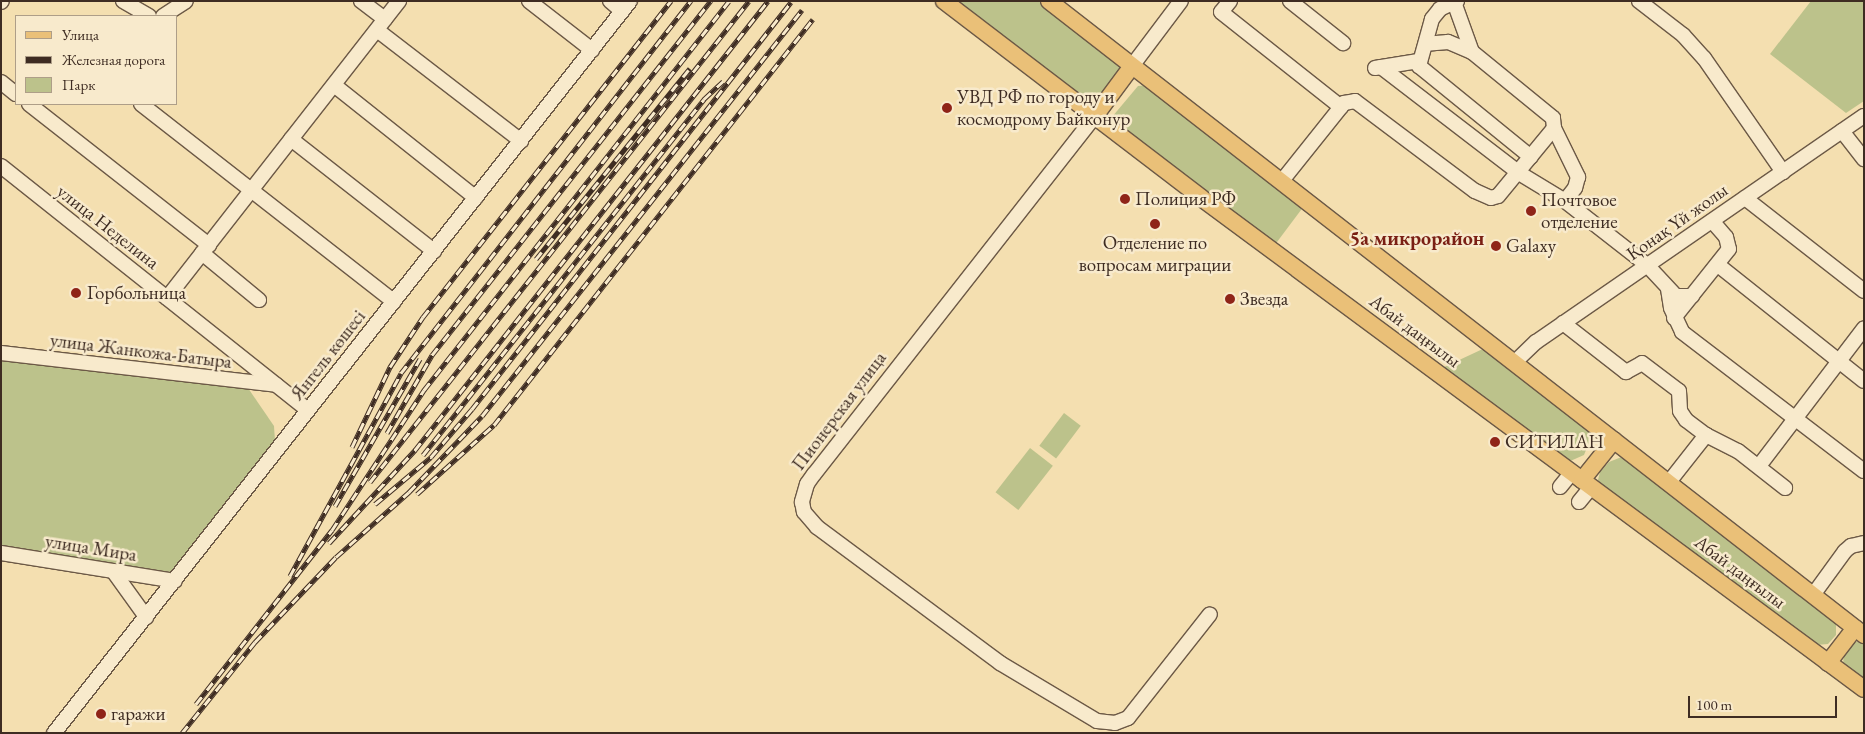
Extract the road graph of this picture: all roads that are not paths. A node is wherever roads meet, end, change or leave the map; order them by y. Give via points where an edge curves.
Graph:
1 (123, 1) edge
2 (186, 1) edge
3 (361, 1) edge
4 (399, 1) edge
5 (529, 1) edge
6 (610, 1) edge
7 (944, 1) edge
8 (1049, 1) edge
9 (1181, 1) edge
10 (1230, 1) edge
11 (1290, 1) edge
12 (1470, 1) edge
13 (1639, 1) edge
14 (1459, 2) edge
15 (626, 6) edge
16 (147, 15) edge
17 (165, 15) edge
18 (381, 25) junction
19 (1343, 43) dead end
20 (1427, 44) junction
21 (592, 50) junction
22 (1472, 52) junction
23 (1418, 61) junction
24 (1132, 66) junction
25 (1, 82) edge
26 (334, 85) junction
27 (15, 93) edge
28 (30, 105) edge
29 (142, 105) edge
30 (1342, 107) junction
31 (1095, 116) junction
32 (1864, 116) edge
33 (1554, 128) junction
34 (1842, 131) junction
35 (291, 139) junction
36 (521, 141) junction
37 (1531, 157) junction
38 (1864, 159) edge
39 (1, 166) edge
40 (1783, 172) junction
41 (1518, 173) junction
42 (1281, 182) junction
43 (252, 190) junction
44 (476, 198) junction
45 (1745, 198) junction
46 (1565, 201) junction
47 (1712, 221) junction
48 (205, 249) junction
49 (434, 251) junction
50 (1647, 265) junction
51 (1718, 265) junction
52 (1668, 289) junction
53 (1864, 291) edge
54 (1692, 296) junction
55 (167, 298) junction
56 (259, 300) dead end
57 (394, 302) junction
58 (1674, 318) junction
59 (1563, 323) junction
60 (1864, 328) edge
61 (1, 353) edge
62 (1838, 361) junction
63 (1515, 362) junction
64 (1864, 381) edge
65 (277, 386) junction
66 (308, 410) junction
67 (1795, 418) junction
68 (1706, 435) junction
69 (1614, 440) junction
70 (1759, 466) junction
71 (1864, 471) edge
72 (1582, 480) junction
73 (1669, 482) junction
74 (1560, 487) dead end
75 (1785, 488) dead end
76 (1579, 502) dead end
77 (1864, 543) edge
78 (1, 553) edge
79 (113, 571) junction
80 (174, 581) junction
81 (1813, 595) junction
82 (1210, 614) dead end
83 (146, 617) junction
84 (1860, 631) edge
85 (1828, 663) junction
86 (1864, 689) edge
87 (54, 733) edge

1 - 16 street
2 - 17 street
3 - 18 street
4 - 18 street
5 - 21 street
6 - 15 street
7 - 31 main road, Абай даңғылы
8 - 24 main road, Абай даңғылы
9 - 24 street
10 - 30 street via 1221,12
11 - 19 street
12 - 14 street
13 - 40 street via 1683,35 1704,58
14 - 20 street via 1440,10 1432,20
14 - 22 street
15 - 21 street, Янгель көшесі
18 - 26 street
18 - 36 street
20 - 22 street via 1448,42
20 - 23 street
21 - 36 street, Янгель көшесі
22 - 33 street via 1550,112
23 - 37 street via 1420,69
23 - 41 street via 1377,68
24 - 31 main road, Пионерская улица
24 - 42 main road, Абай даңғылы
25 - 27 street
26 - 35 street
26 - 44 street
28 - 48 street
29 - 43 street
30 - 41 street via 1355,101 1482,195 1498,196
30 - 42 street
31 - 72 main road, Абай даңғылы
31 - 82 street, Пионерская улица via 814,474 803,494 804,512 816,527 1000,663 1097,721 1115,723 1128,718
32 - 34 street, Қонақ Үй жолы
33 - 37 street
33 - 46 street via 1578,177 1575,188
34 - 38 street
34 - 40 street, Қонақ Үй жолы
35 - 43 street
35 - 49 street
36 - 44 street, Янгель көшесі
37 - 41 street
39 - 55 street, улица Неделина
40 - 45 street, Қонақ Үй жолы
41 - 46 street
42 - 63 main road, Абай даңғылы
43 - 48 street
43 - 57 street
44 - 49 street, Янгель көшесі
45 - 47 street, Қонақ Үй жолы
45 - 53 street
46 - 50 street
47 - 50 street, Қонақ Үй жолы
47 - 51 street via 1729,243
48 - 55 street
48 - 56 street
49 - 57 street, Янгель көшесі
50 - 52 street
50 - 59 street, Қонақ Үй жолы
51 - 54 street
51 - 62 street
52 - 54 street via 1676,296
52 - 58 street
54 - 58 street
55 - 65 street, улица Неделина
57 - 66 street, Янгель көшесі
58 - 67 street via 1682,332
59 - 63 street, Қонақ Үй жолы
59 - 68 street via 1626,372 1642,363 1679,391 1680,411
60 - 62 street
61 - 65 street, улица Жанкожа-Батыра
62 - 64 street
62 - 67 street
63 - 69 main road, Абай даңғылы
65 - 66 street, улица Неделина
66 - 80 street, Янгель көшесі
67 - 70 street
67 - 71 street
68 - 70 street via 1722,441
68 - 73 street
69 - 72 main road
69 - 73 main road, Абай даңғылы
70 - 75 street
72 - 74 street
72 - 76 street
72 - 85 main road, Абай даңғылы
73 - 81 main road, Абай даңғылы
77 - 81 street via 1845,551
78 - 79 street, улица Мира
79 - 80 street, улица Мира
79 - 83 street
80 - 83 street, Янгель көшесі
81 - 84 main road, Абай даңғылы
83 - 87 street, Янгель көшесі
84 - 85 main road
85 - 86 main road, Абай даңғылы

